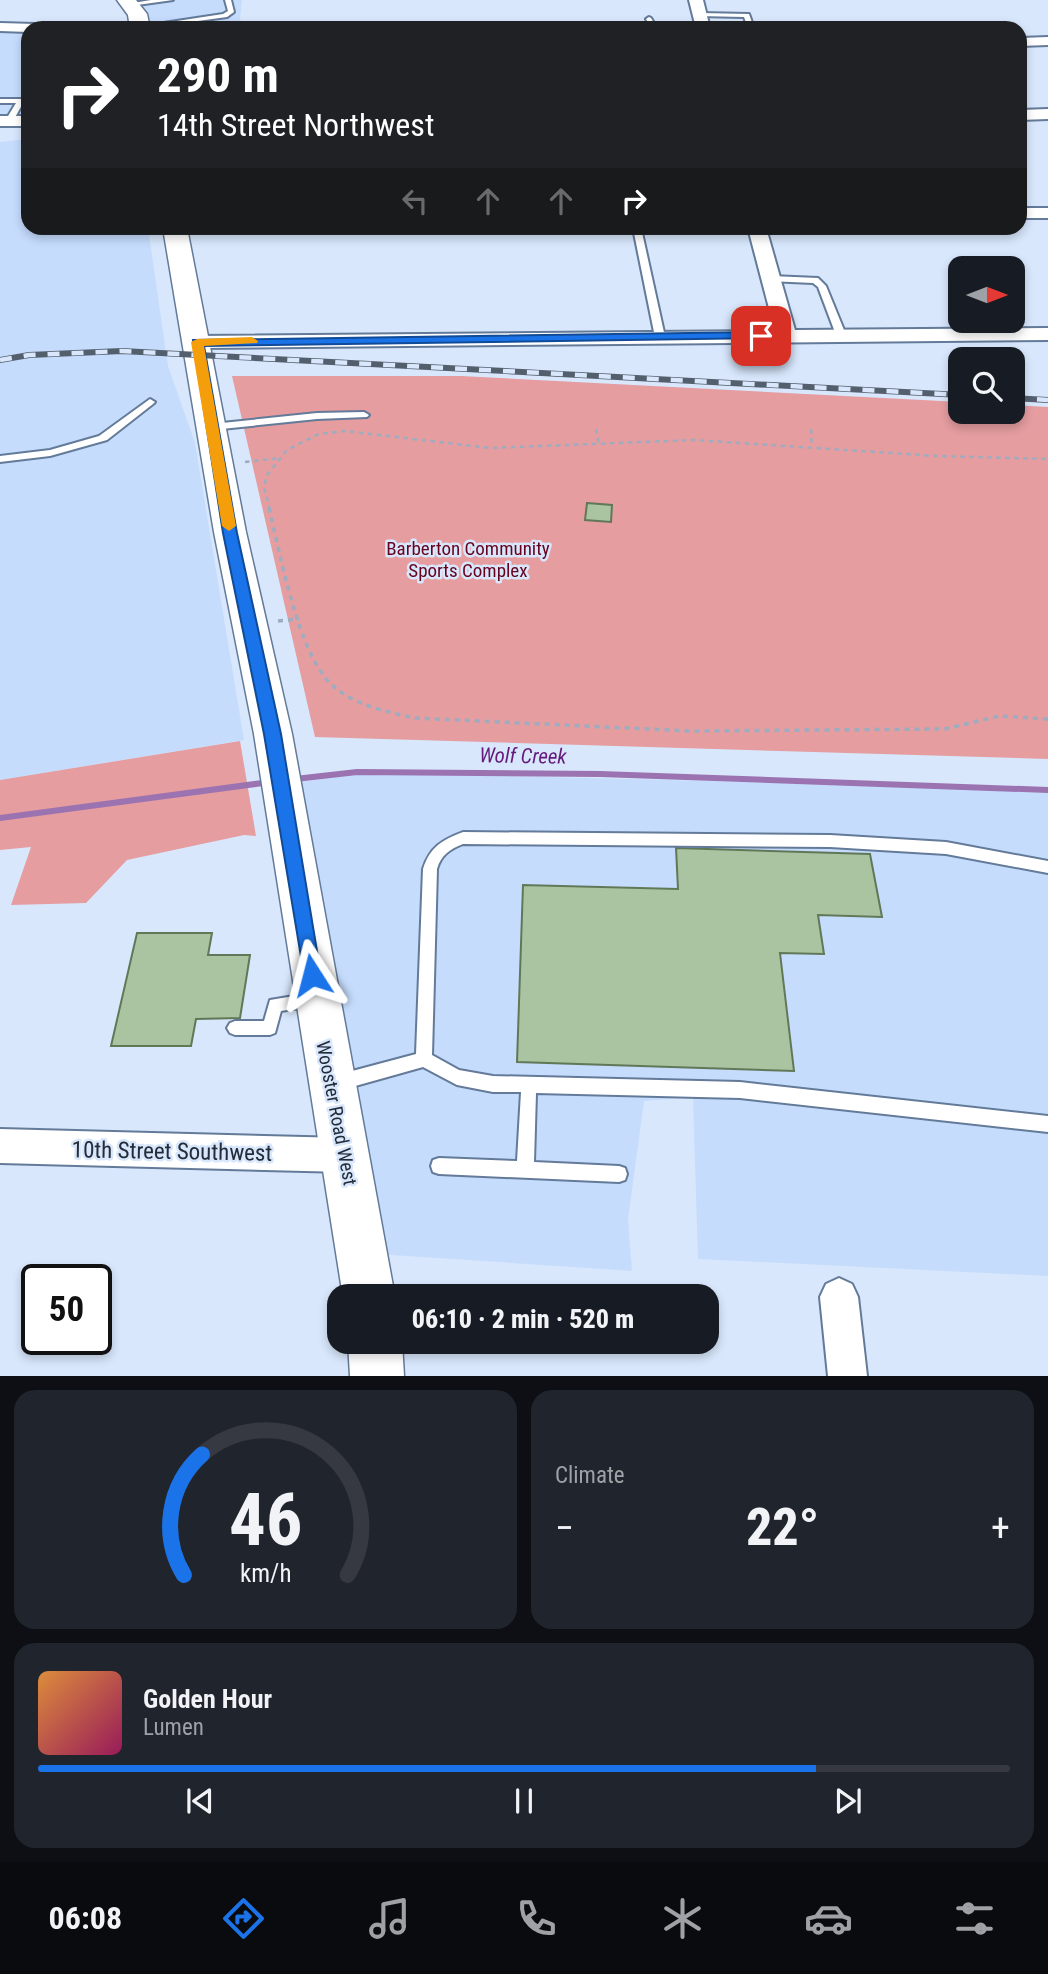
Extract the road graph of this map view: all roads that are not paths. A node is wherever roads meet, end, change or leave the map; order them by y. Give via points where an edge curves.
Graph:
1 (170, 0) edge
2 (228, 0) edge
3 (696, 0) edge
4 (128, 2) edge
5 (728, 15) junction
6 (139, 21) edge
7 (187, 21) edge
8 (702, 21) edge
9 (706, 21) edge
10 (730, 21) edge
11 (749, 21) edge
12 (0, 27) edge
13 (21, 28) edge
14 (1048, 41) edge
15 (1027, 42) edge
16 (0, 101) edge
17 (21, 101) edge
18 (21, 104) edge
19 (1048, 114) edge
20 (1027, 115) edge
21 (5, 121) edge
22 (1027, 213) edge
23 (1048, 213) edge
24 (176, 235) edge
25 (638, 235) edge
26 (759, 235) edge
27 (771, 279) junction
28 (1048, 334) edge
29 (786, 335) junction
30 (841, 335) junction
31 (660, 337) junction
32 (197, 342) junction
33 (150, 402) dead end
34 (364, 415) dead end
35 (212, 427) junction
36 (0, 459) edge
37 (1048, 867) edge
38 (316, 999) junction
39 (235, 1028) dead end
40 (424, 1059) junction
41 (529, 1084) junction
42 (331, 1085) junction
43 (1048, 1125) edge
44 (0, 1146) edge
45 (345, 1155) junction
46 (439, 1166) dead end
47 (525, 1170) junction
48 (619, 1174) dead end
49 (367, 1284) edge
50 (839, 1297) dead end
51 (376, 1354) edge
52 (377, 1376) edge
53 (848, 1376) edge

1 - 4 lane
2 - 7 lane via 231,12 226,16
3 - 8 street
4 - 6 main road
5 - 9 lane
5 - 10 lane
5 - 11 lane via 747,15
12 - 13 street
14 - 15 street
16 - 17 lane
18 - 21 lane
19 - 20 street
22 - 23 street
24 - 32 main road, Wooster Road West
25 - 31 lane
26 - 27 street
27 - 29 street
27 - 30 lane via 815,280 822,286
28 - 30 street
29 - 30 street
29 - 31 street
31 - 32 street
32 - 35 main road, Wooster Road West
33 - 36 lane via 103,439 50,453
34 - 35 lane
35 - 38 main road, Wooster Road West via 273,734
37 - 40 lane via 946,848 830,841 463,838 434,854 430,869
38 - 39 lane via 275,1006 270,1028
38 - 42 main road, Wooster Road West
40 - 41 lane via 457,1077
40 - 42 lane
41 - 43 lane via 740,1090
41 - 47 lane
42 - 45 main road, Wooster Road West
44 - 45 street, 10th Street Southwest
45 - 49 main road, Wooster Road West
46 - 47 lane
47 - 48 lane
50 - 53 street
51 - 52 main road

